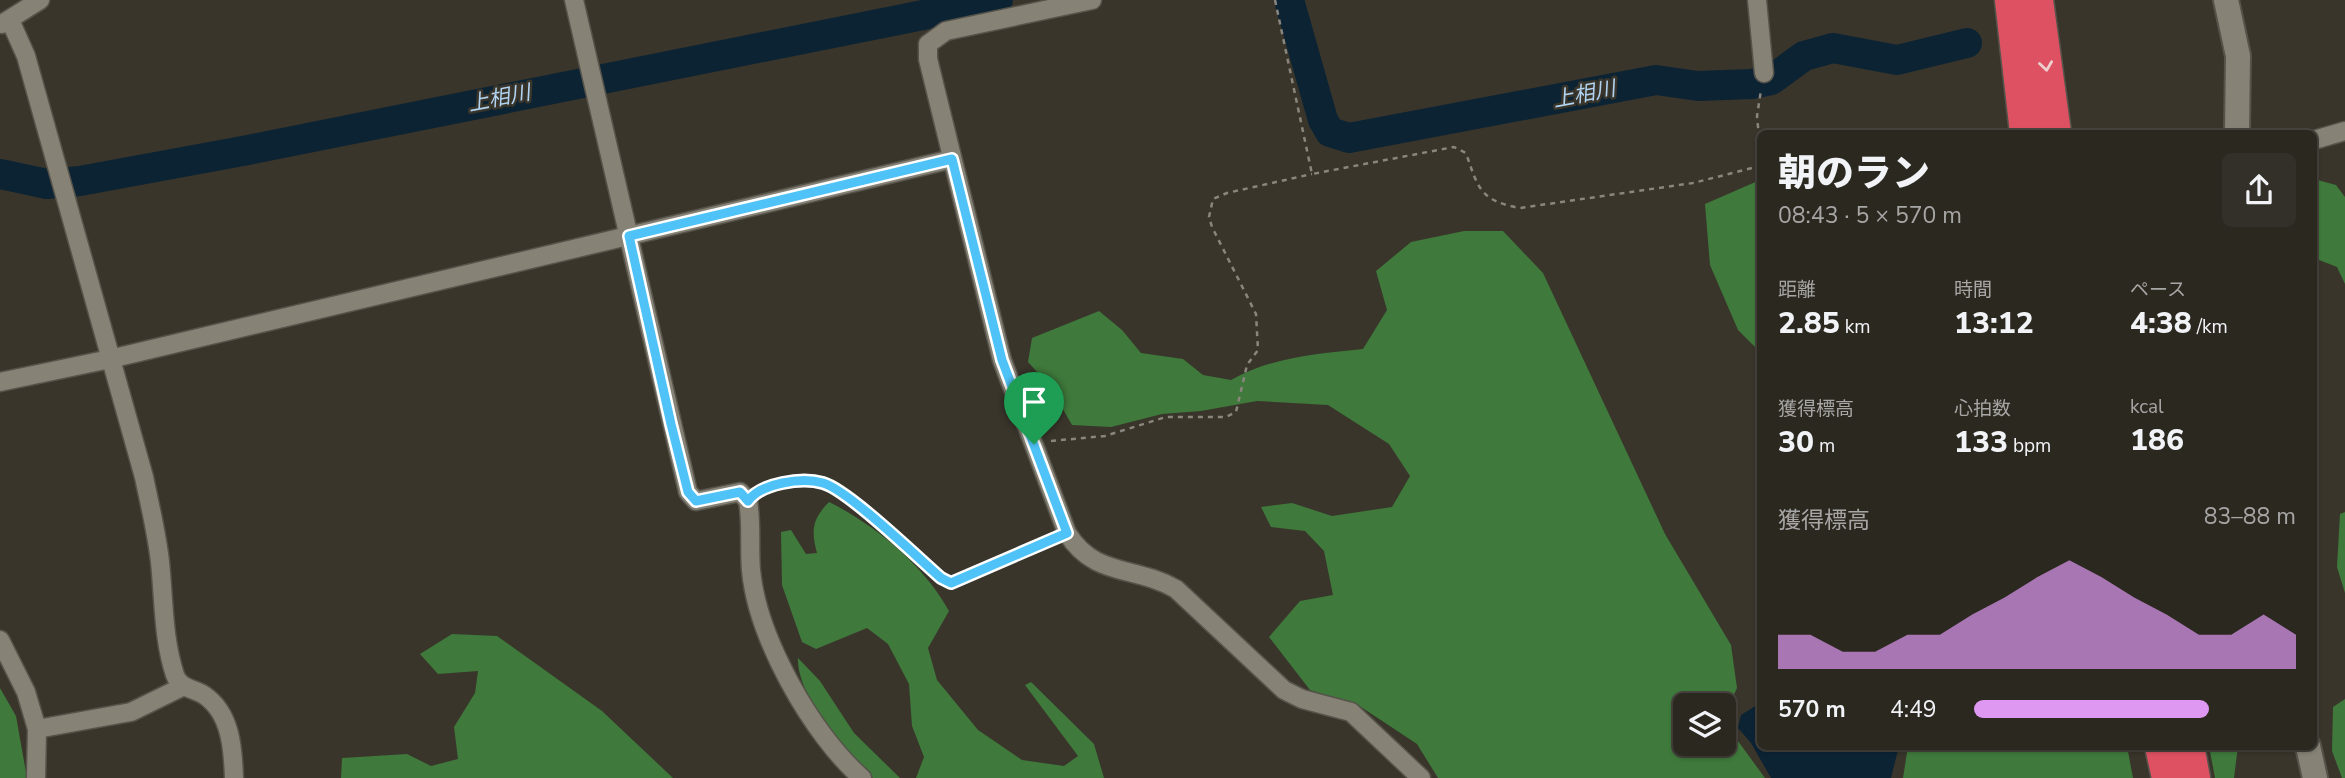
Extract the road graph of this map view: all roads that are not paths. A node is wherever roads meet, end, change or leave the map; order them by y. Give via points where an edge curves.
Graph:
1 (40, 0) edge
2 (574, 0) edge
3 (1092, 0) edge
4 (1757, 0) edge
5 (2011, 0) edge
6 (2037, 0) edge
7 (2226, 0) edge
8 (5, 23) edge
9 (1764, 73) road end
10 (2026, 130) edge
11 (2055, 130) edge
12 (2237, 130) edge
13 (2345, 131) edge
14 (2317, 139) edge
15 (952, 159) junction
16 (629, 236) junction
17 (110, 359) junction
18 (0, 382) edge
19 (0, 640) edge
20 (182, 687) junction
21 (37, 729) junction
22 (2162, 750) edge
23 (2189, 750) edge
24 (2309, 750) edge
25 (36, 778) edge
26 (234, 778) edge
27 (862, 778) edge
28 (1421, 778) edge
29 (2168, 778) edge
30 (2194, 778) edge
31 (2315, 778) edge

1 - 8 street
2 - 16 street
3 - 15 street via 946,31 928,44
4 - 9 street
5 - 10 highway
6 -> 11 highway
7 - 12 street via 2238,56
8 - 17 street via 26,55
13 - 14 street
15 - 16 street
15 - 28 street via 992,324 1067,533 1087,559 1159,579 1176,589 1284,690 1351,712
16 - 17 street
16 - 27 street via 688,492 696,501 740,492 748,501 751,570 760,618 815,723 842,761
17 - 18 street
17 - 20 street via 149,500 167,642
19 - 21 street via 26,692
20 - 21 street via 131,712
20 - 26 street via 203,694 227,722
21 - 25 street
22 - 29 highway
23 - 30 highway
24 - 31 street

